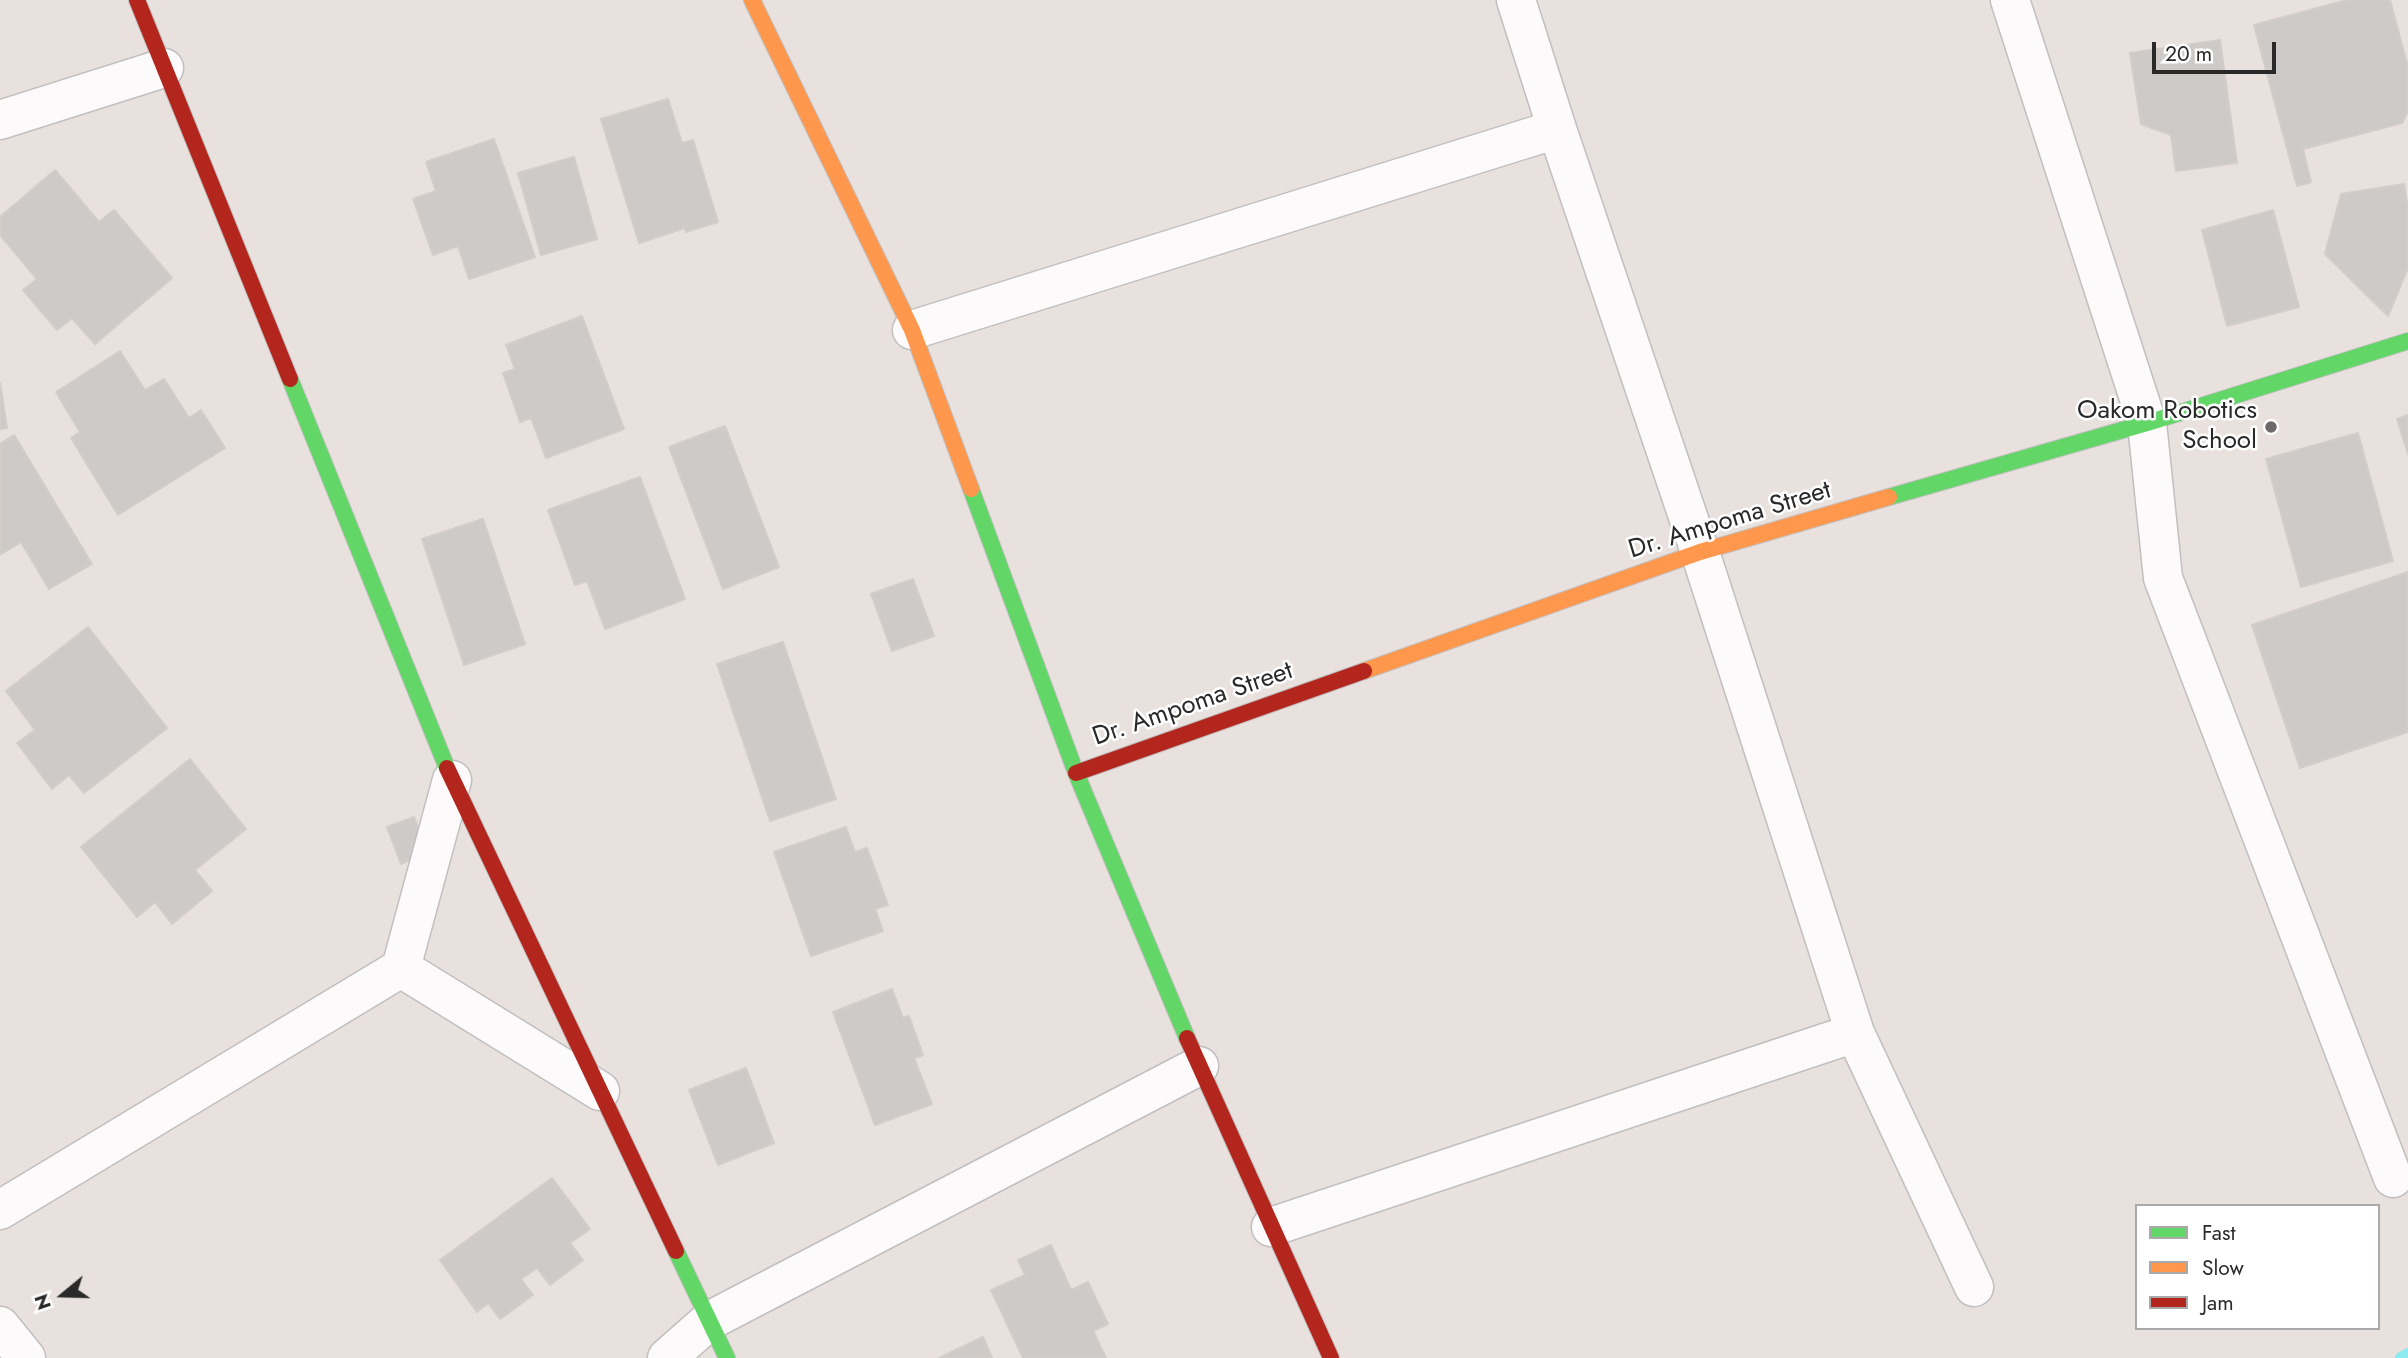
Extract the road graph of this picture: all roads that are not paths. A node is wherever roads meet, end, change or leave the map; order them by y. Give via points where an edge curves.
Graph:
1 (137, 0) edge
2 (752, 0) edge
3 (1516, 0) edge
4 (2010, 0) edge
5 (164, 68) junction
6 (0, 120) edge
7 (1557, 129) junction
8 (912, 330) junction
9 (2408, 341) edge
10 (2147, 423) junction
11 (1700, 552) junction
12 (1076, 773) junction
13 (452, 780) junction
14 (401, 968) junction
15 (1855, 1033) junction
16 (1199, 1066) junction
17 (600, 1091) junction
18 (2393, 1178) dead end
19 (0, 1210) edge
20 (1271, 1227) junction
21 (1974, 1287) dead end
22 (709, 1321) junction
23 (0, 1326) edge
24 (26, 1358) edge
25 (667, 1358) edge
26 (727, 1358) edge
27 (1331, 1358) edge

1 - 5 street
2 - 8 street
3 - 7 street
4 - 10 street
5 - 6 street
5 - 13 street
7 - 8 street
7 - 11 street
8 - 12 street
9 - 10 street, Dr. Ampoma Street
10 - 11 street, Dr. Ampoma Street
10 - 18 street via 2163,578
11 - 12 street, Dr. Ampoma Street
11 - 15 street
12 - 16 street
13 - 14 street
13 - 17 street
14 - 17 street
14 - 19 street
15 - 20 street
15 - 21 street
16 - 20 street
16 - 22 street
17 - 22 street
20 - 27 street
22 - 25 street
22 - 26 street
23 - 24 street

